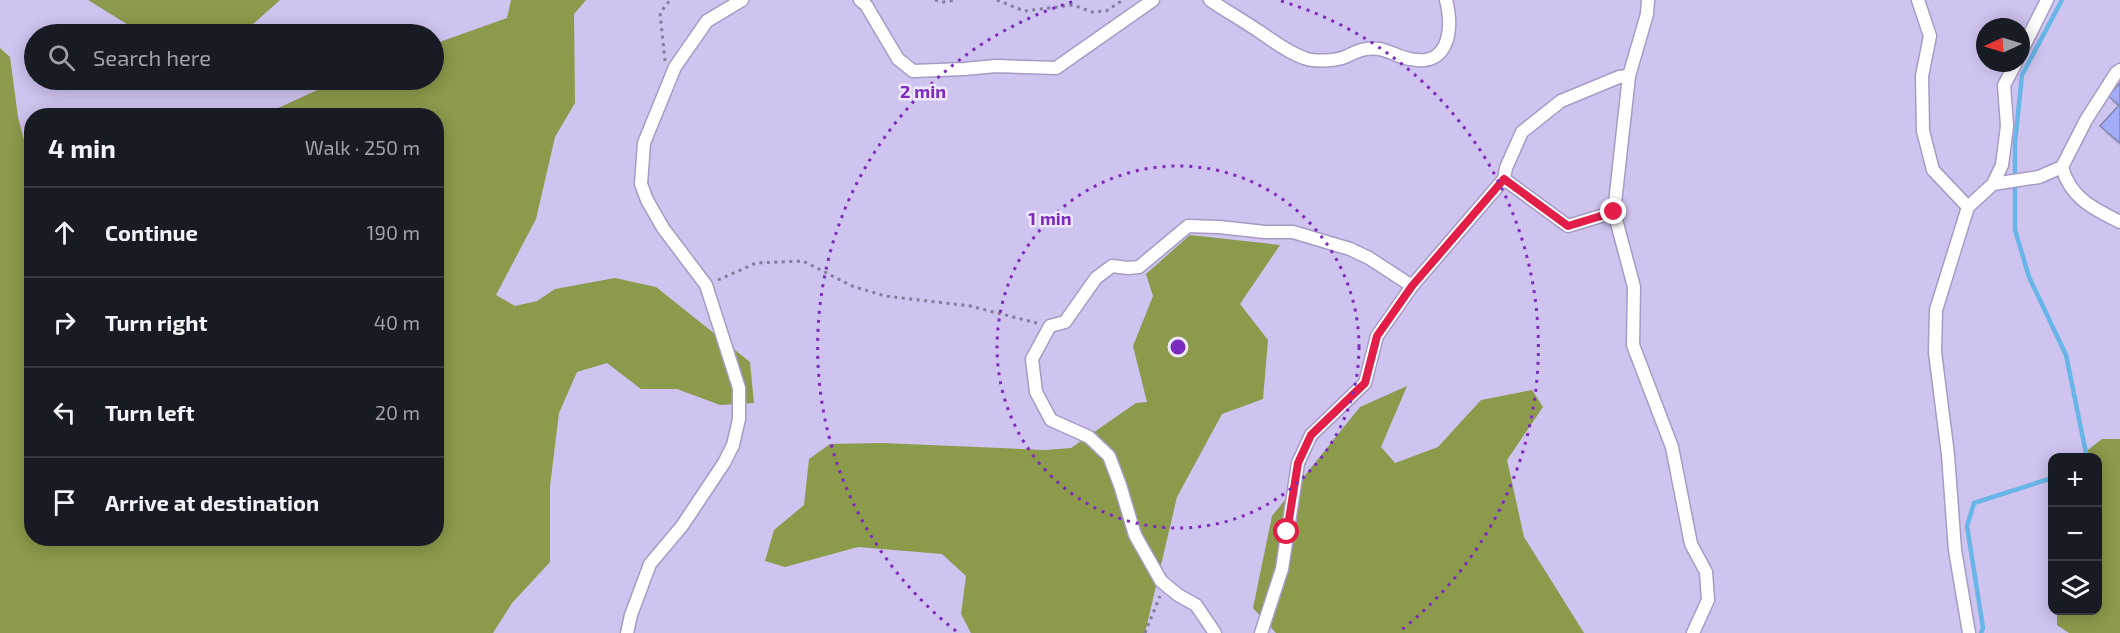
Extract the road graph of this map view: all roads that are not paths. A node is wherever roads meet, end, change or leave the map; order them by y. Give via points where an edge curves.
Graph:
1 (742, 0) edge
2 (860, 0) edge
3 (1153, 0) edge
4 (1210, 0) edge
5 (1446, 0) edge
6 (1648, 0) edge
7 (1918, 0) edge
8 (2047, 0) edge
9 (2030, 34) edge
10 (2120, 70) edge
11 (2011, 72) edge
12 (1629, 76) junction
13 (2062, 167) junction
14 (1504, 179) junction
15 (1993, 184) junction
16 (1968, 207) junction
17 (1614, 212) junction
18 (2120, 222) edge
19 (1412, 286) junction
20 (627, 633) edge
21 (1215, 633) edge
22 (1261, 633) edge
23 (1693, 633) edge
24 (1970, 633) edge

1 - 20 street via 707,21 675,67 644,143 641,184 663,228 706,285 739,388 739,419 724,463 682,526 650,564
2 - 3 street via 898,59 913,71 996,66 1056,68
4 - 5 street via 1283,49 1306,59 1342,58 1367,49 1384,49 1422,61 1440,54 1446,44 1450,17
6 - 12 street
7 - 16 street via 1930,36 1923,76 1925,141 1933,170
8 - 9 street
10 - 13 street via 2086,120
11 - 15 street via 2004,85 2007,126 2002,165
12 - 14 street via 1561,101 1522,132
12 - 17 street
13 - 15 street via 2038,177
13 - 18 street via 2065,178 2084,203
14 - 17 street via 1568,226
14 - 19 street
15 - 16 street
16 - 24 street via 1936,310 1935,352 1955,550
17 - 23 street via 1634,287 1634,345 1672,447 1690,544 1706,572 1708,600
19 - 21 street via 1350,249 1293,232 1188,226 1139,267 1112,266 1096,278 1065,322 1050,326 1032,359 1036,392 1051,420 1089,437 1109,456 1135,535 1161,581 1196,605
19 - 22 street via 1377,336 1365,383 1311,435 1298,463 1282,569

